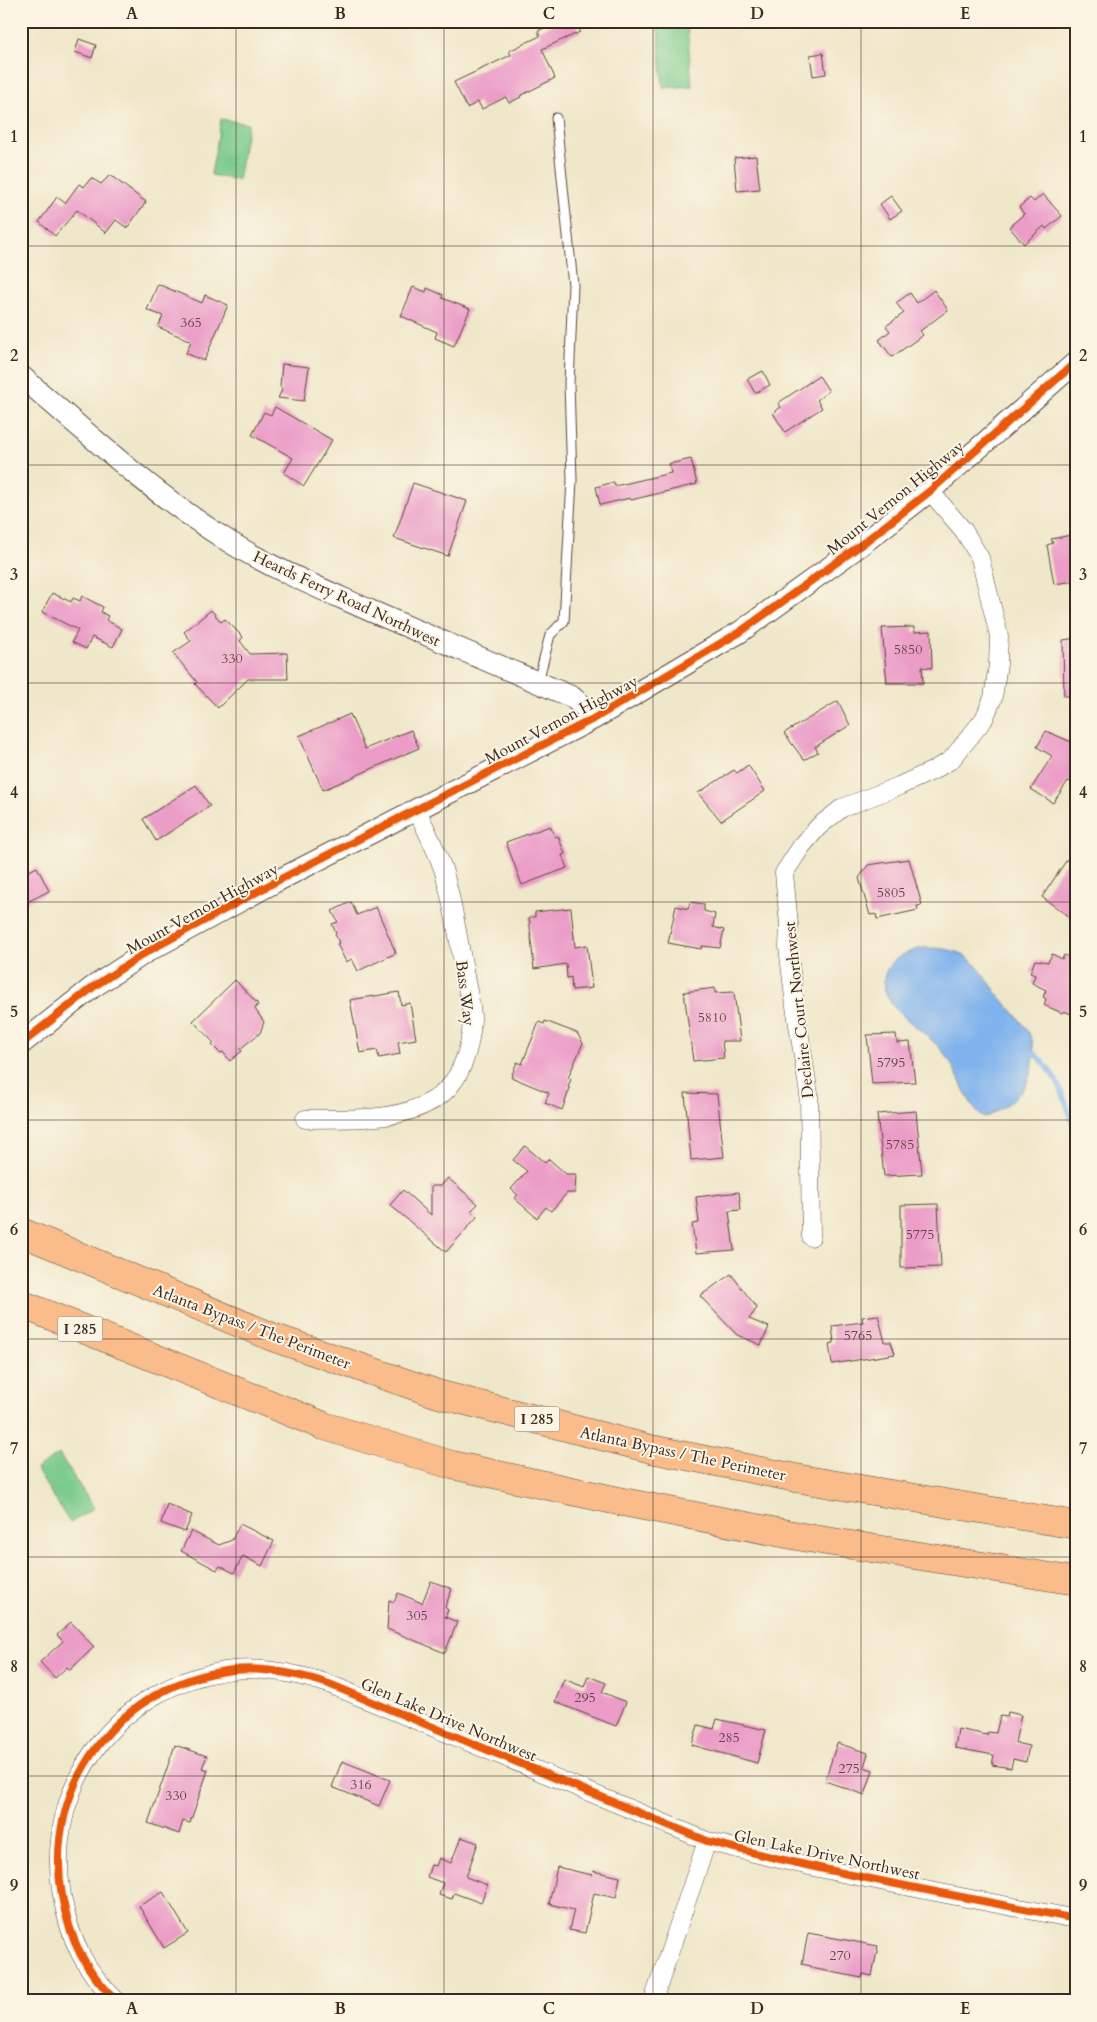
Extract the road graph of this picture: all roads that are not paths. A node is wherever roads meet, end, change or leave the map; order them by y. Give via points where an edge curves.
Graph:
1 (556, 118) dead end
2 (1076, 362) edge
3 (21, 376) edge
4 (930, 490) junction
5 (538, 682) junction
6 (593, 719) junction
7 (417, 810) junction
8 (21, 1044) edge
9 (305, 1118) dead end
10 (21, 1232) edge
11 (812, 1237) dead end
12 (21, 1304) edge
13 (1076, 1525) edge
14 (1076, 1581) edge
15 (706, 1841) junction
16 (1076, 1919) edge
17 (117, 2001) edge
18 (653, 2001) edge

1 - 5 lane via 573,285 569,384 572,480 564,621 550,635
2 - 4 street, Mount Vernon Highway
3 - 5 street, Heards Ferry Road Northwest via 134,472 228,541 314,586
4 - 6 street, Mount Vernon Highway via 862,544 740,632
4 - 11 street, Declaire Court Northwest via 964,530 980,558 999,636 993,698 984,719 951,760 899,786 842,808 818,827 784,873 788,947 809,1094
5 - 6 street, Heards Ferry Road Northwest via 572,697
6 - 7 street, Mount Vernon Highway
7 - 8 street, Mount Vernon Highway via 148,951 93,987
7 - 9 street, Bass Way via 443,870 459,943 472,1016 464,1062 458,1075 436,1098 405,1113
10 - 13 highway, Atlanta Bypass / The Perimeter / I 285 via 274,1338 438,1394 651,1449 801,1479
12 - 14 highway, I 285 via 324,1426 452,1465 799,1536
15 - 16 street, Glen Lake Drive Northwest via 857,1877
15 - 17 street, Glen Lake Drive Northwest via 329,1684 296,1674 254,1669 209,1674 166,1689 112,1727 85,1764 66,1806 58,1852 67,1924 85,1964
15 - 18 street

